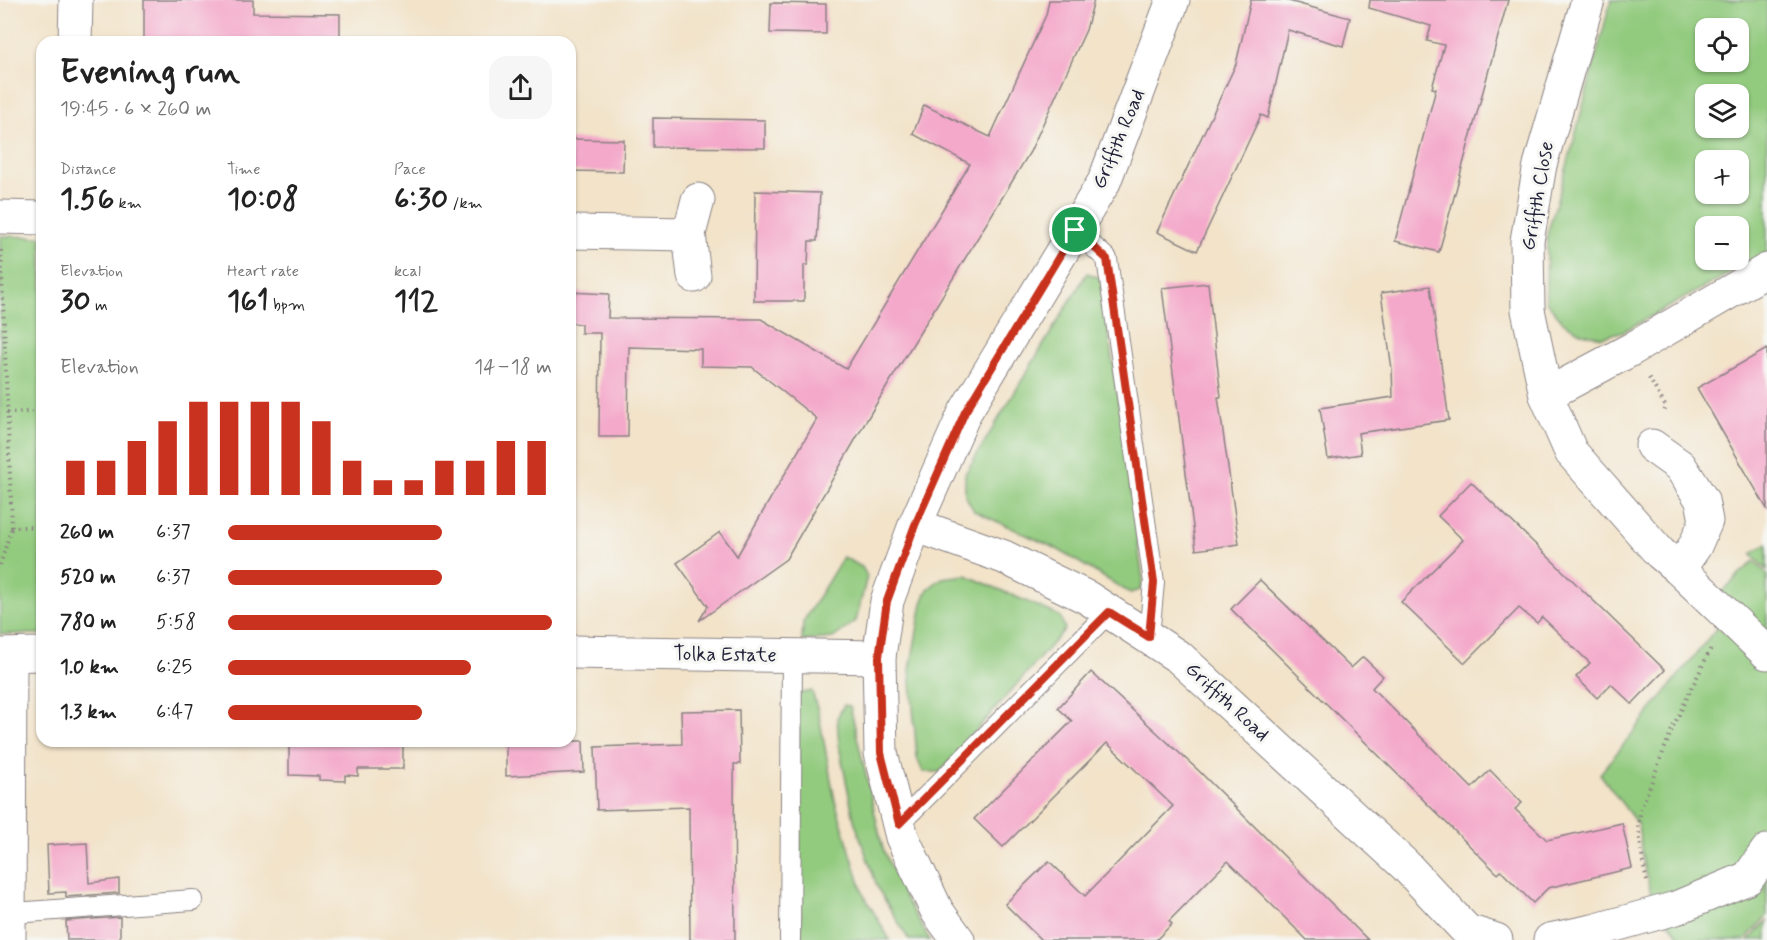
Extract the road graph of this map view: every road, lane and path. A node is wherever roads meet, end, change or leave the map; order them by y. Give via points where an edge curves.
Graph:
1 (76, 0) edge
2 (1173, 0) edge
3 (1588, 0) edge
4 (75, 36) edge
5 (698, 200) dead end
6 (0, 217) edge
7 (36, 218) edge
8 (1075, 230) junction
9 (576, 232) edge
10 (689, 234) junction
11 (1767, 270) edge
12 (694, 276) dead end
13 (1632, 349) junction
14 (1546, 395) junction
15 (36, 411) edge
16 (7, 413) junction
17 (1652, 446) joint
18 (915, 525) junction
19 (12, 527) junction
20 (36, 527) edge
21 (0, 565) edge
22 (1679, 569) junction
23 (1109, 612) junction
24 (1748, 635) edge
25 (1149, 637) junction
26 (576, 652) edge
27 (17, 655) edge
28 (792, 656) junction
29 (879, 657) junction
30 (899, 824) junction
31 (1767, 851) edge
32 (194, 900) dead end
33 (1656, 913) junction
34 (6, 922) edge
35 (790, 940) edge
36 (958, 940) edge
37 (1496, 940) edge
38 (1550, 940) edge

1 - 4 street
2 - 8 street, Griffith Road via 1104,182
3 - 14 street, Griffith Close via 1540,165 1527,241 1528,310
5 - 10 street
6 - 7 street
6 - 16 path
8 - 18 street, Griffith Road via 965,412
8 - 25 lane via 1107,259 1154,582
9 - 10 street
10 - 12 street
11 - 13 street
13 - 14 street
13 - 17 path via 1666,407
14 - 22 street, Griffith Close via 1571,452 1660,553
15 - 16 path
16 - 19 path
17 - 22 street via 1680,466 1702,500 1706,521
18 - 23 street, Griffith Road via 1004,557
18 - 29 street, Griffith Road via 887,601
19 - 20 path
19 - 21 path
22 - 24 street, Griffith Close
23 - 25 street, Griffith Road
23 - 30 lane
24 - 33 path via 1673,727 1641,809 1638,825 1642,863
25 - 37 street, Griffith Road via 1180,658 1396,857 1467,931
26 - 28 street, Tolka Estate
27 - 34 street
28 - 29 street, Tolka Estate
28 - 35 lane
29 - 30 street, Griffith Road via 881,753
30 - 36 street, Griffith Road via 937,911
31 - 33 street via 1748,878
32 - 34 lane
33 - 38 street

